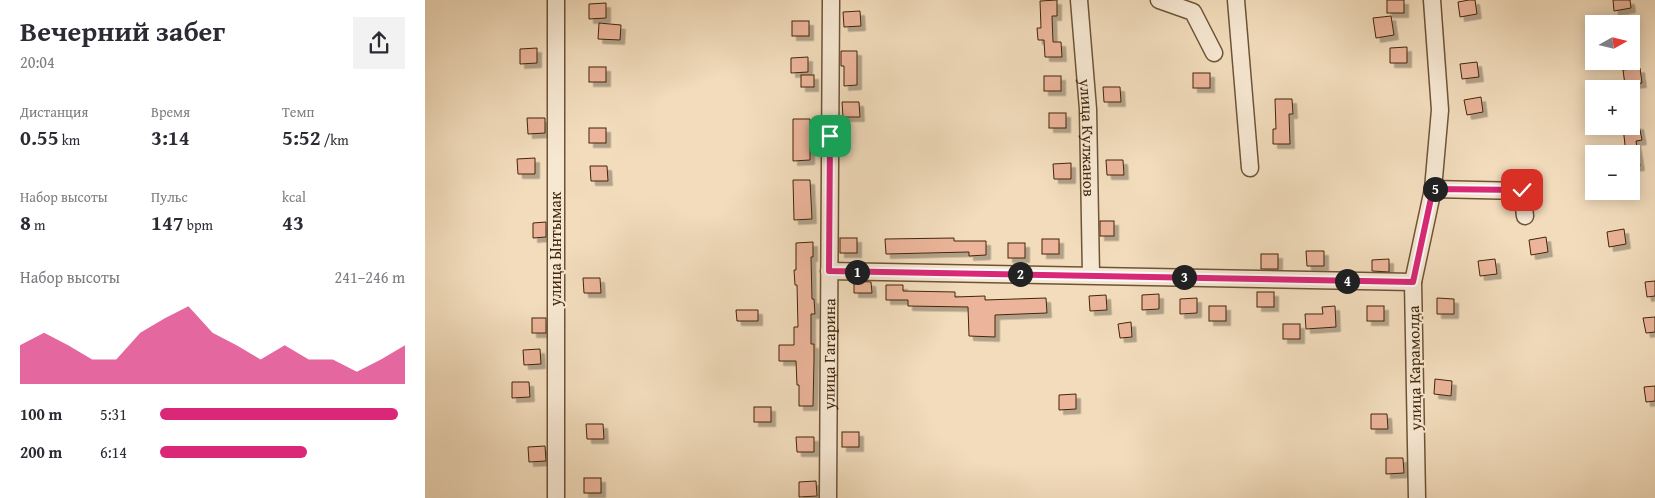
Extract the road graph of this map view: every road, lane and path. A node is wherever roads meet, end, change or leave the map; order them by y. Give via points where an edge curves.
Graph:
1 (556, 0) edge
2 (831, 0) edge
3 (1079, 0) edge
4 (1159, 0) edge
5 (1236, 0) edge
6 (1432, 0) edge
7 (1214, 53) dead end
8 (1250, 168) dead end
9 (1433, 189) junction
10 (1525, 216) dead end
11 (829, 271) junction
12 (1091, 275) junction
13 (1413, 282) junction
14 (556, 498) edge
15 (828, 498) edge
16 (1417, 498) edge

1 - 14 street, улица Ынтымак
2 - 11 street, улица Гагарина
3 - 12 street, улица Кулжанов via 1088,109
4 - 7 street via 1193,12
5 - 8 street
6 - 9 street, улица Карамолда via 1440,110
9 - 10 street via 1522,190
9 - 13 street, улица Карамолда
11 - 12 street
11 - 15 street, улица Гагарина
12 - 13 street
13 - 16 street, улица Карамолда

